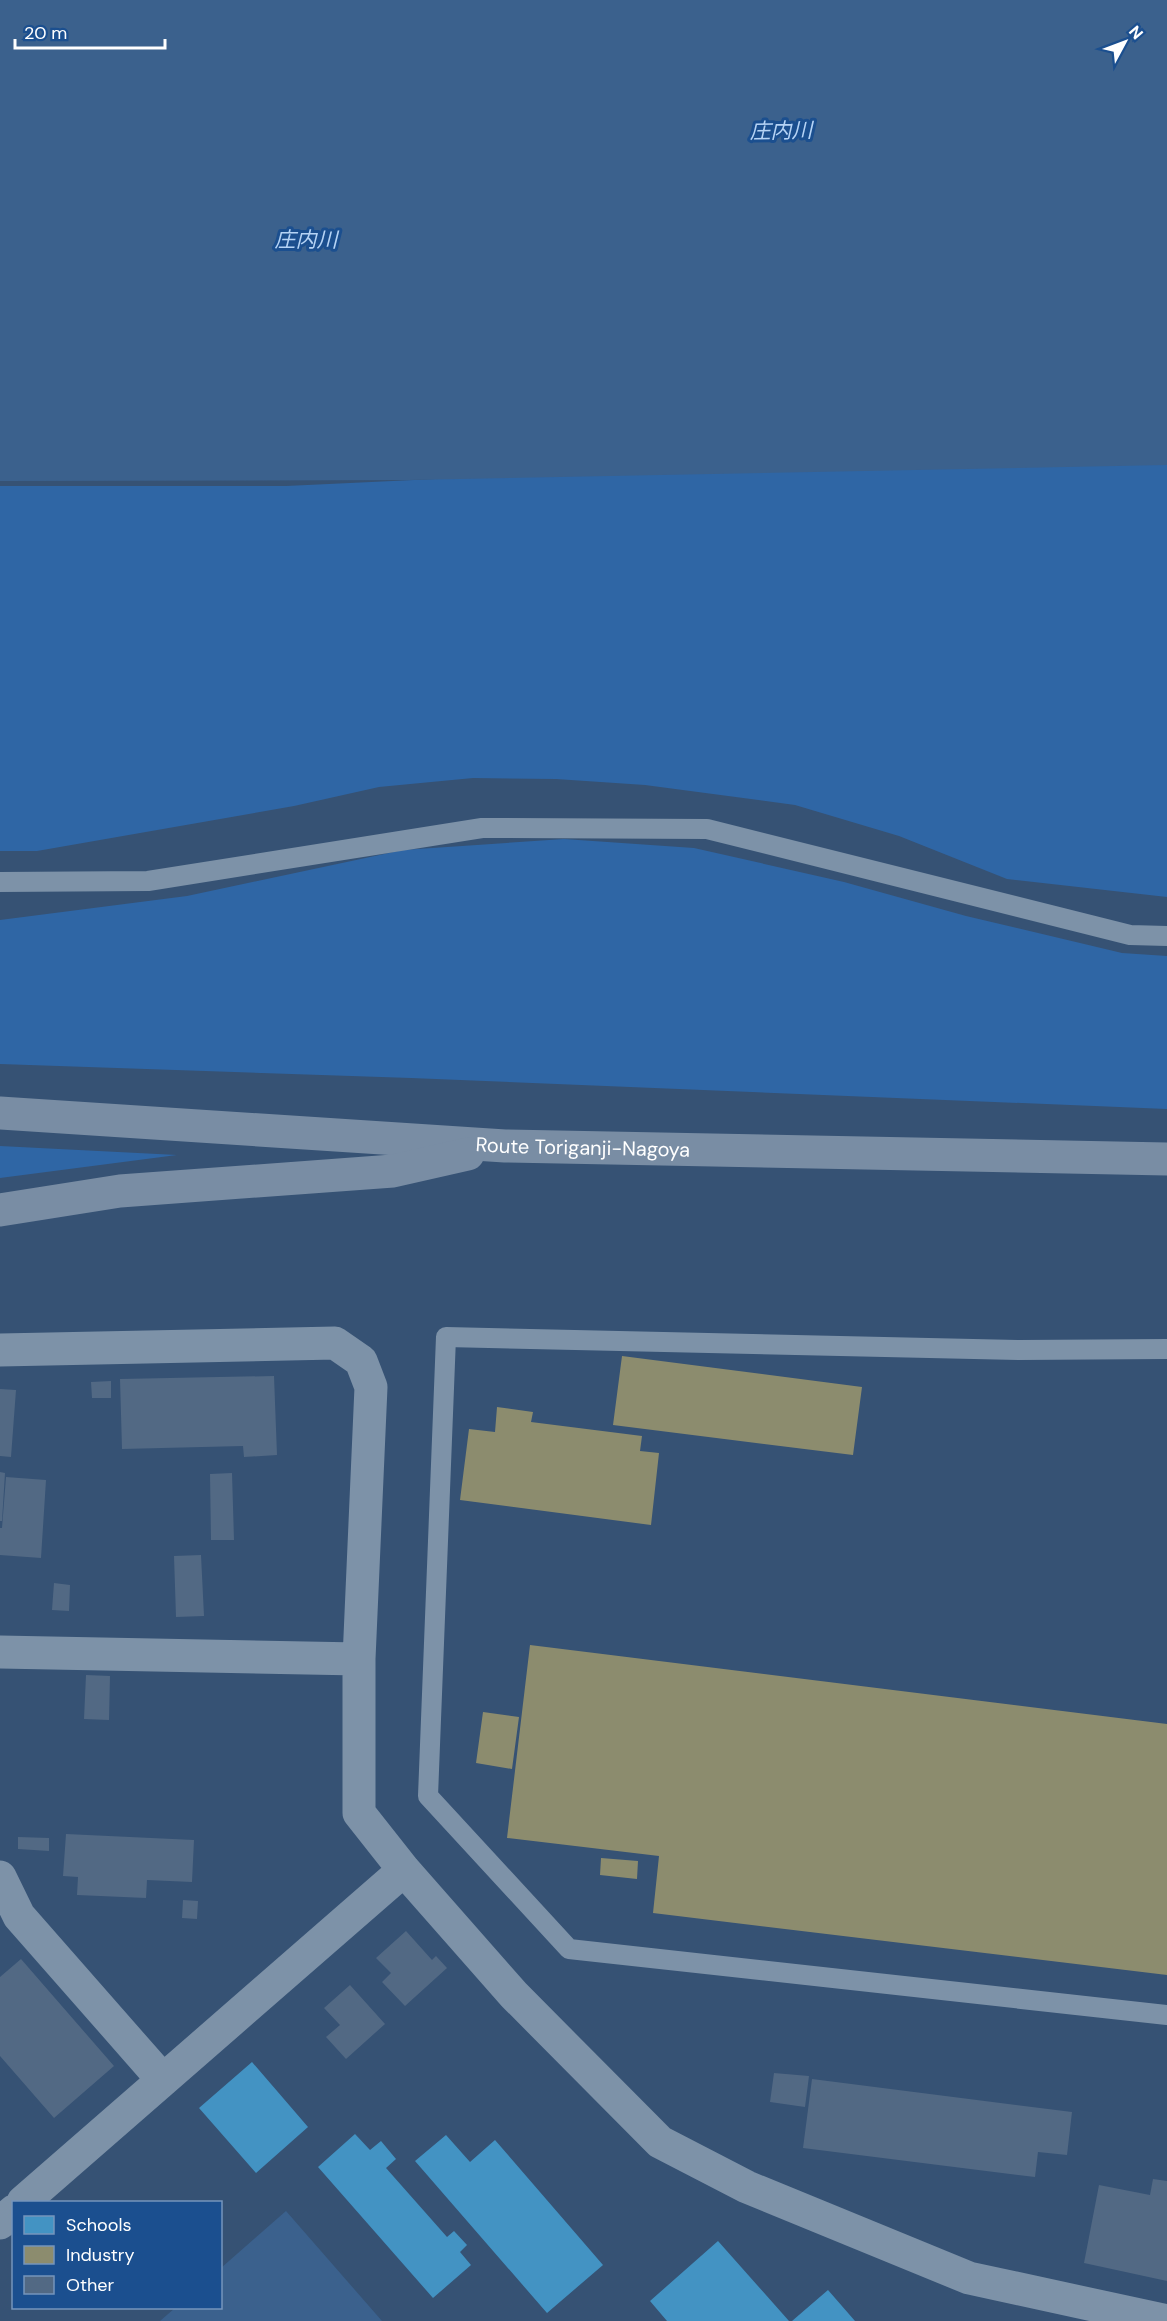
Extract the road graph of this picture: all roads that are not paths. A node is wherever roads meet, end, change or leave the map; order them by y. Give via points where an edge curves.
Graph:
1 (0, 882) edge
2 (1167, 936) edge
3 (0, 1113) edge
4 (505, 1146) junction
5 (1167, 1159) edge
6 (0, 1210) edge
7 (1167, 1349) edge
8 (0, 1350) edge
9 (0, 1652) edge
10 (359, 1659) junction
11 (404, 1870) junction
12 (0, 1877) edge
13 (1167, 2015) edge
14 (163, 2080) junction
15 (24, 2201) edge
16 (12, 2213) edge
17 (0, 2223) edge
18 (1167, 2321) edge

1 - 2 lane via 148,880 482,828 707,829 1130,935
3 - 4 main road, Route Toriganji-Nagoya
4 - 5 main road, Route Toriganji-Nagoya
4 - 6 main road via 393,1171 120,1191
7 - 13 lane via 1019,1350 446,1337 428,1796 569,1949
8 - 10 street via 335,1343 361,1360 370,1387
9 - 10 street
10 - 11 street via 359,1813
11 - 14 street
11 - 18 street via 514,1995 660,2142 747,2187 969,2278
12 - 14 street via 19,1916
14 - 15 street
16 - 17 street

